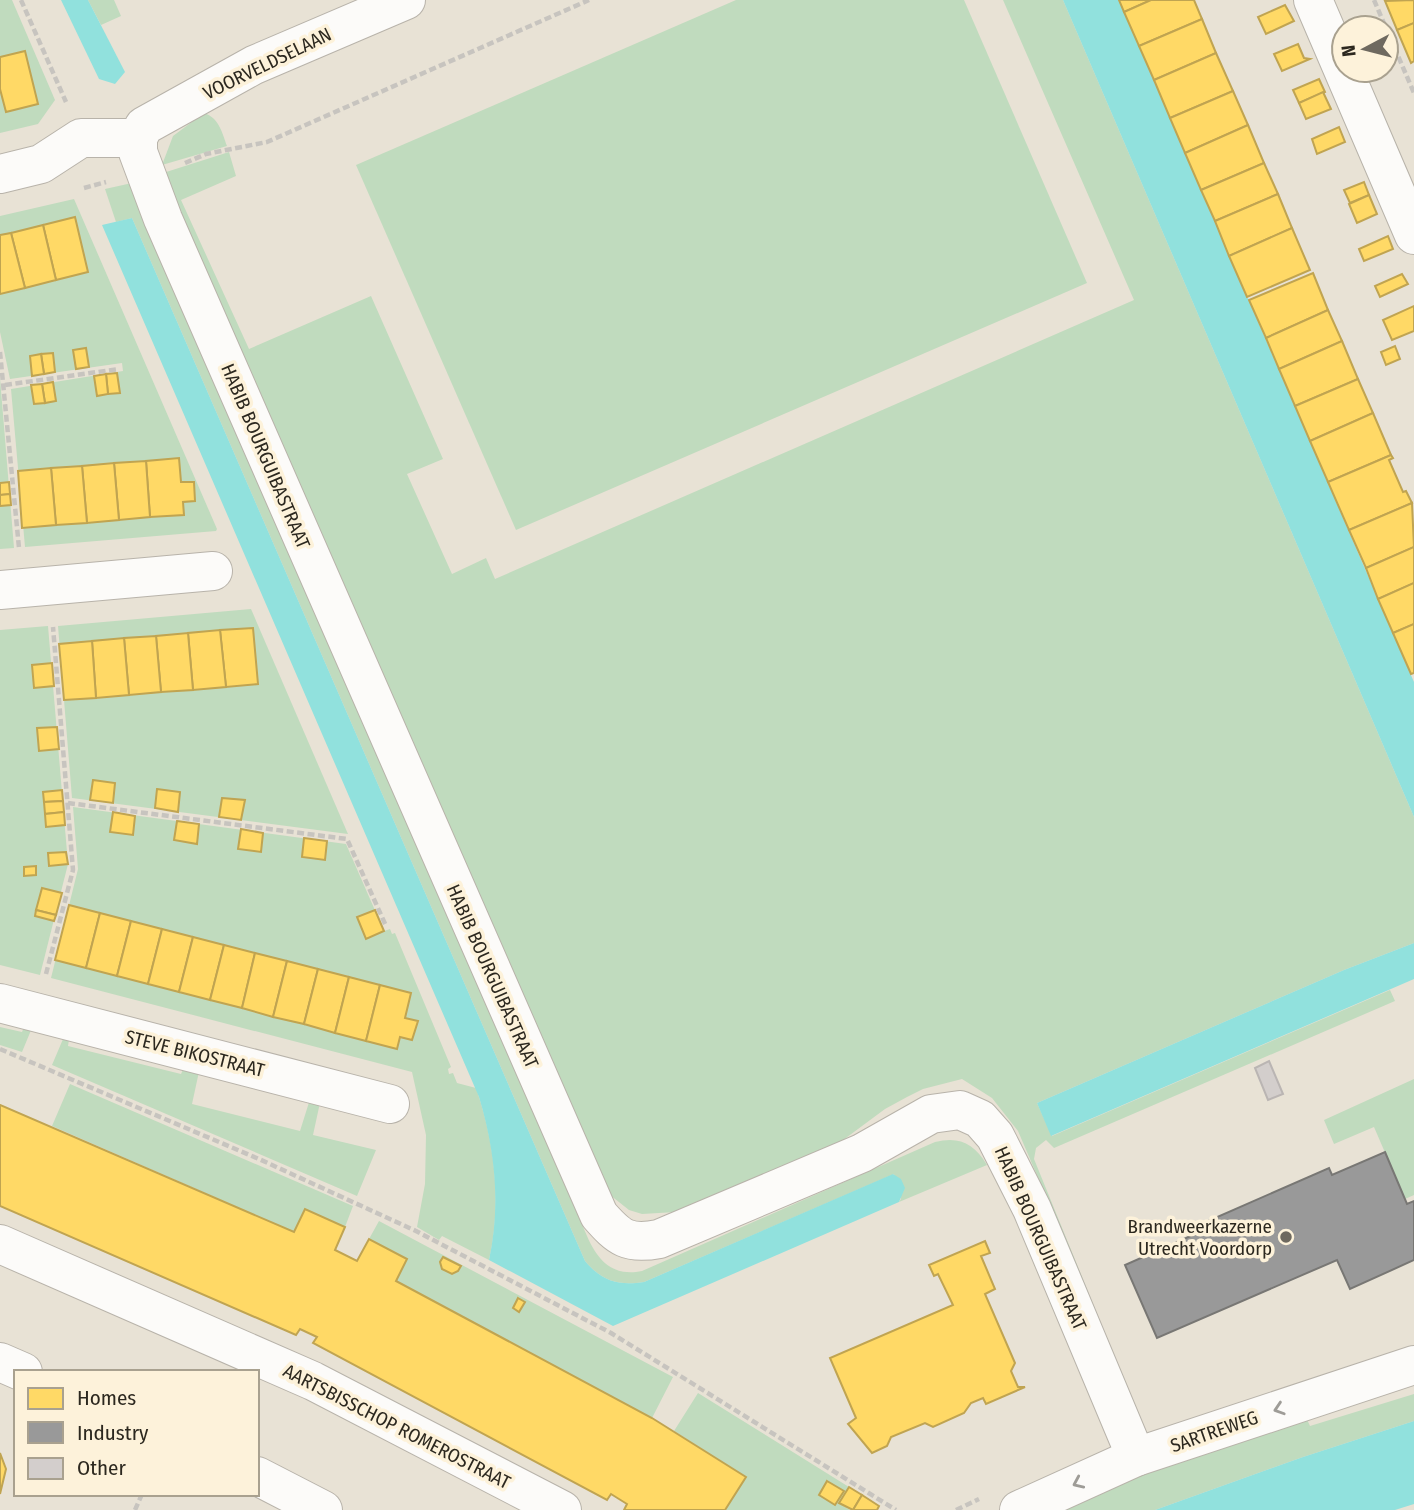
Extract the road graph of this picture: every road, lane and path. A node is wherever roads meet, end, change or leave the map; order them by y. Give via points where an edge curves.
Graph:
1 (20, 0) edge
2 (406, 0) edge
3 (589, 0) edge
4 (1313, 0) edge
5 (1400, 60) edge
6 (1414, 93) edge
7 (81, 138) junction
8 (142, 155) junction
9 (0, 174) edge
10 (1414, 235) edge
11 (0, 352) edge
12 (119, 369) dead end
13 (5, 385) junction
14 (213, 571) dead end
15 (24, 587) edge
16 (68, 803) junction
17 (386, 926) dead end
18 (0, 1003) edge
19 (37, 1013) junction
20 (0, 1049) edge
21 (390, 1104) dead end
22 (0, 1244) edge
23 (0, 1362) edge
24 (1414, 1365) edge
25 (18, 1370) edge
26 (1414, 1384) edge
27 (1317, 1397) junction
28 (1136, 1457) junction
29 (259, 1477) edge
30 (323, 1510) edge
31 (562, 1510) edge
32 (896, 1510) edge
33 (1019, 1510) edge

1 - 7 path
2 - 8 street, VOORVELDSELAAN via 254,65 144,126
3 - 8 path via 267,142 206,154 182,164
4 - 10 street
5 - 6 path
7 - 8 street
7 - 9 street via 41,164
8 - 28 street, HABIB BOURGUIBASTRAAT via 375,707 599,1214 615,1233 637,1243 659,1239 862,1153 930,1114 960,1110 980,1119 995,1136 1032,1209
11 - 13 path
12 - 13 path
13 - 15 path
14 - 15 street
15 - 16 path
16 - 17 path via 347,839
16 - 19 path via 73,870
18 - 19 street, STEVE BIKOSTRAAT
19 - 21 street, STEVE BIKOSTRAAT
20 - 32 path via 416,1231 611,1333
22 - 31 street, AARTSBISSCHOP ROMEROSTRAAT via 313,1381
23 - 25 street
24 - 27 street, SARTREWEG
26 - 27 street via 1321,1412
27 -> 28 street, SARTREWEG
28 -> 33 street, SARTREWEG
29 - 30 street

